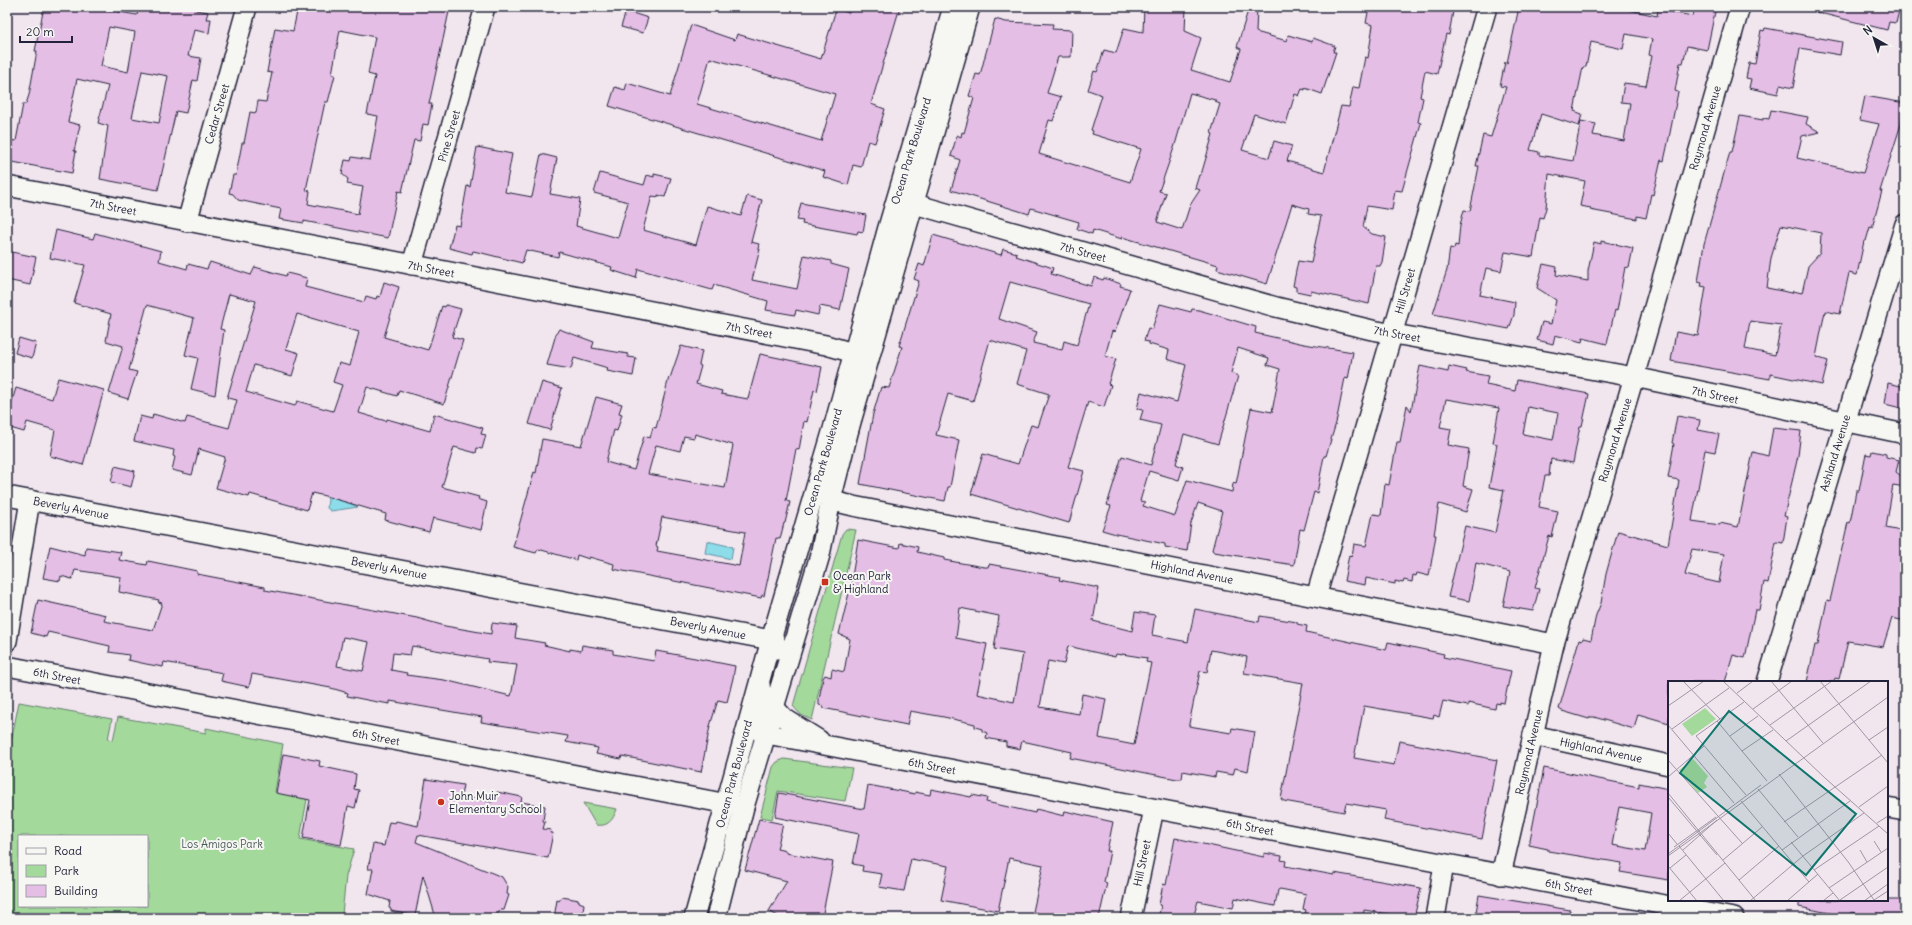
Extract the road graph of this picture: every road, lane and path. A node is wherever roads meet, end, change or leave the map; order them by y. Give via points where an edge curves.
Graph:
1 (247, 7) edge
2 (485, 7) edge
3 (953, 7) edge
4 (970, 7) edge
5 (1487, 7) edge
6 (1740, 7) edge
7 (7, 186) edge
8 (905, 201) junction
9 (187, 222) junction
10 (1905, 224) edge
11 (412, 265) junction
12 (1393, 333) junction
13 (855, 352) junction
14 (1634, 377) junction
15 (1844, 422) junction
16 (841, 429) junction
17 (1905, 434) edge
18 (7, 496) edge
19 (30, 500) junction
20 (831, 500) junction
21 (1316, 597) junction
22 (771, 640) junction
23 (7, 641) edge
24 (1554, 644) junction
25 (7, 666) edge
26 (1767, 681) edge
27 (760, 684) junction
28 (775, 708) junction
29 (767, 734) junction
30 (1533, 735) junction
31 (827, 746) junction
32 (1668, 765) edge
33 (735, 806) junction
34 (1154, 808) junction
35 (1888, 808) edge
36 (1905, 811) edge
37 (1444, 864) junction
38 (1501, 875) junction
39 (1711, 911) edge
40 (694, 918) edge
41 (716, 918) edge
42 (1131, 918) edge
43 (1435, 918) edge
44 (1734, 918) edge

1 - 9 street, Cedar Street
2 - 11 street, Pine Street
3 - 8 street, Ocean Park Boulevard
4 - 8 street, Ocean Park Boulevard
5 - 12 street, Hill Street
6 - 14 street, Raymond Avenue
7 - 9 street, 7th Street
8 - 12 street, 7th Street via 1276,307
8 - 13 street, Ocean Park Boulevard
8 - 16 street, Ocean Park Boulevard
9 - 11 street, 7th Street
10 - 15 street, Ashland Avenue
11 - 13 street, 7th Street
12 - 14 street, 7th Street
12 - 21 street, Hill Street
13 - 16 street, Ocean Park Boulevard
14 - 15 street, 7th Street
14 - 24 street, Raymond Avenue
15 - 17 street, 7th Street
15 - 26 street, Ashland Avenue
16 - 20 street via 822,490
16 - 22 street, Ocean Park Boulevard
18 - 19 street, Beverly Avenue
19 - 22 street, Beverly Avenue
19 - 23 street
20 - 21 street, Highland Avenue
20 - 28 street, Ocean Park Boulevard via 820,555
21 - 24 street, Highland Avenue
22 - 27 street, Ocean Park Boulevard
22 - 28 street via 775,641 778,649 773,675
24 - 30 street, Raymond Avenue
25 - 33 street, 6th Street
27 - 29 street via 762,703 755,725 756,729
27 - 33 street, Ocean Park Boulevard
28 - 29 street, Ocean Park Boulevard
28 - 31 street via 784,718
29 - 31 street, 6th Street
29 - 33 street, Ocean Park Boulevard
30 - 32 street, Highland Avenue
30 - 38 street, Raymond Avenue
31 - 34 street, 6th Street
33 - 40 street, Ocean Park Boulevard
33 - 41 street, Ocean Park Boulevard
34 - 37 street, 6th Street
34 - 42 street, Hill Street
35 - 36 street
37 - 38 street, 6th Street
37 - 43 street
38 - 39 street, 6th Street
39 - 44 street, 6th Street

